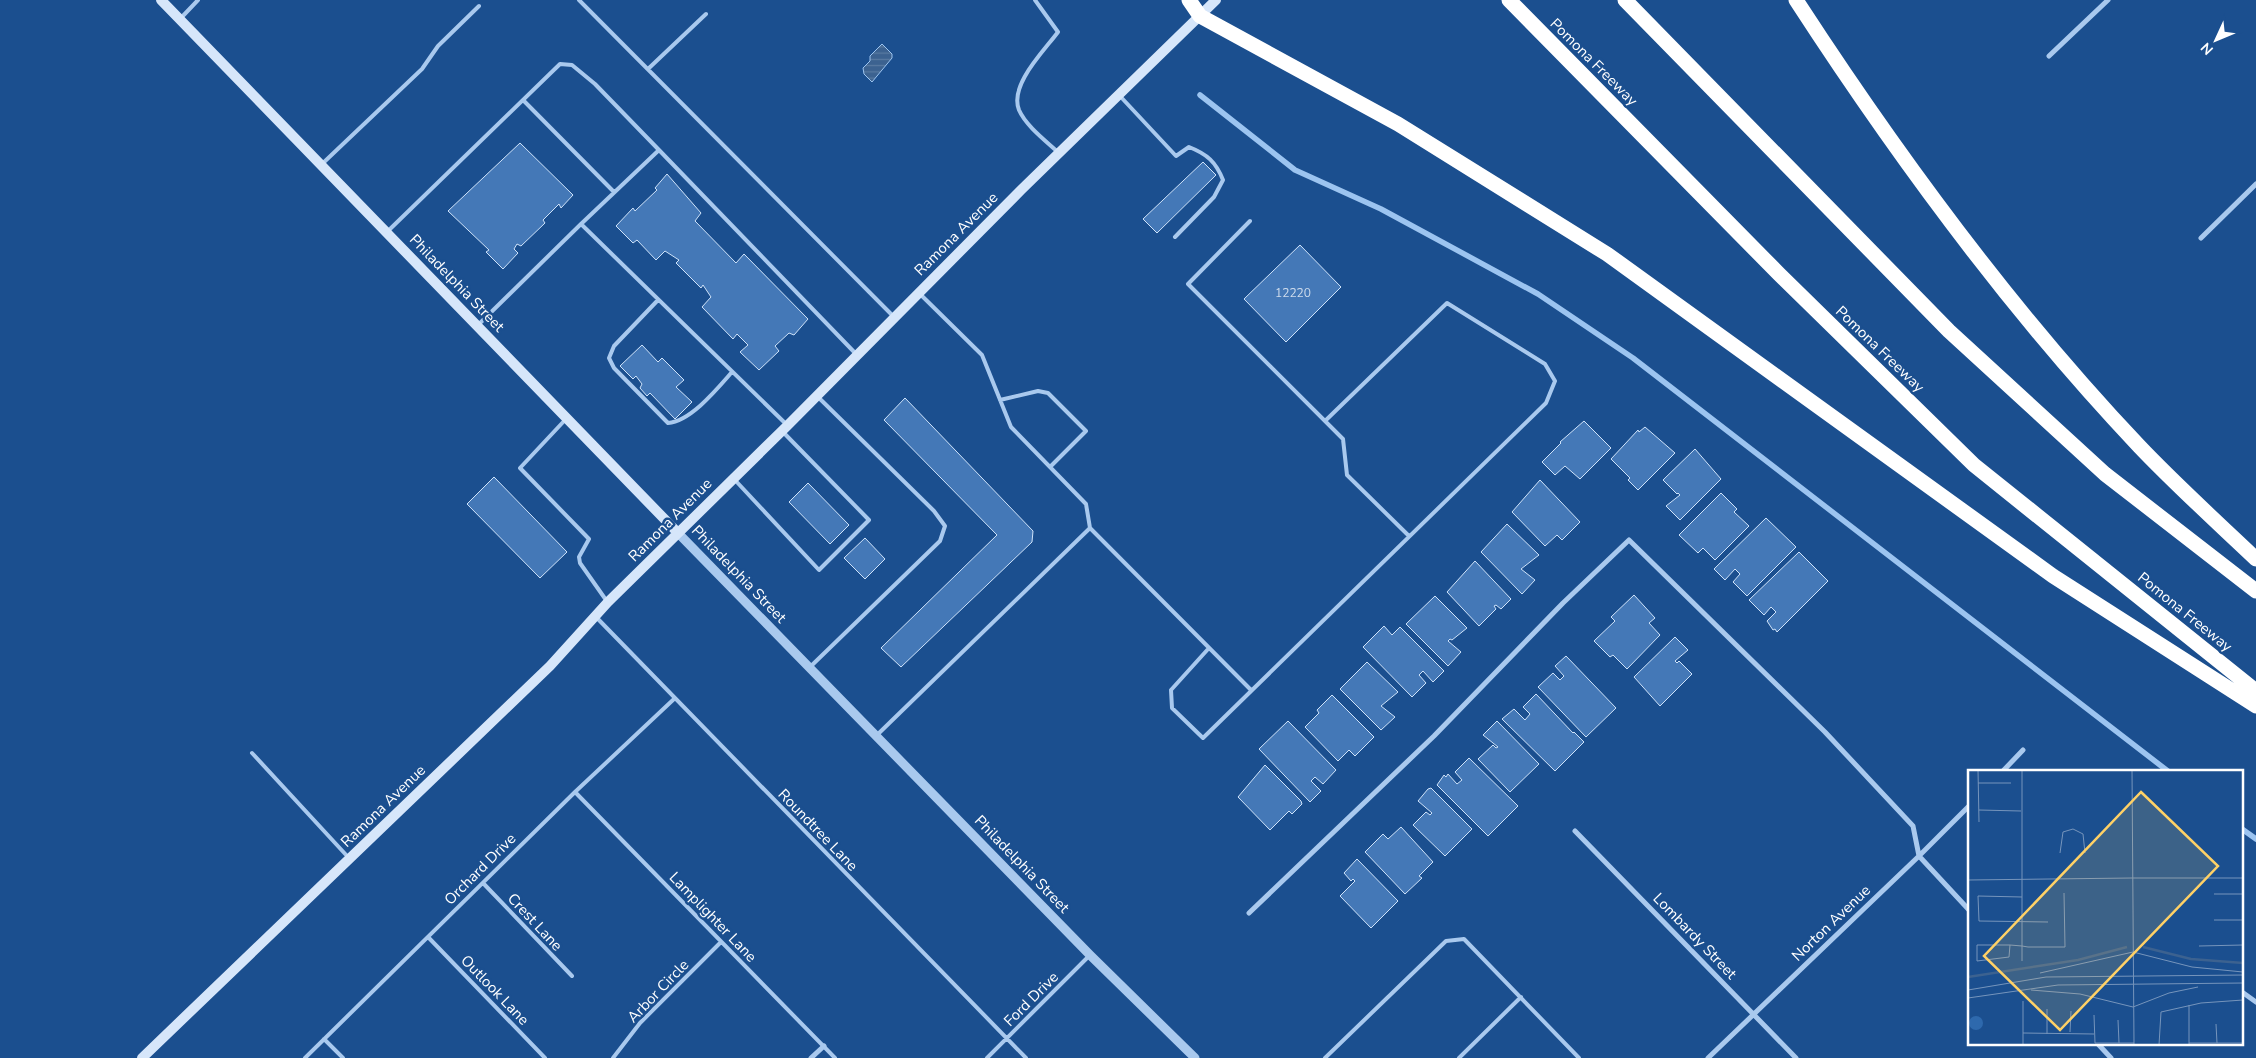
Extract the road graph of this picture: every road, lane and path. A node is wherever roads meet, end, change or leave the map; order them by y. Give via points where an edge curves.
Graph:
1 (160, 0) edge
2 (198, 0) edge
3 (579, 0) edge
4 (1035, 0) edge
5 (1189, 0) edge
6 (1216, 0) edge
7 (1509, 0) edge
8 (1625, 0) edge
9 (1796, 0) edge
10 (2108, 0) edge
11 (479, 6) dead end
12 (706, 14) dead end
13 (1200, 16) junction
14 (178, 20) junction
15 (2049, 56) dead end
16 (648, 69) junction
17 (1119, 95) junction
18 (523, 100) junction
19 (658, 150) junction
20 (1058, 153) junction
21 (321, 166) junction
22 (2256, 184) edge
23 (614, 192) junction
24 (1250, 221) dead end
25 (581, 224) junction
26 (386, 232) junction
27 (1175, 236) dead end
28 (2201, 238) dead end
29 (919, 292) junction
30 (658, 300) junction
31 (894, 318) junction
32 (478, 326) junction
33 (857, 355) junction
34 (732, 372) junction
35 (817, 396) junction
36 (1000, 400) junction
37 (567, 418) junction
38 (1325, 421) junction
39 (785, 428) junction
40 (1050, 467) junction
41 (734, 479) junction
42 (1090, 528) junction
43 (678, 533) junction
44 (1409, 536) junction
45 (2256, 559) edge
46 (2256, 591) edge
47 (608, 602) junction
48 (595, 616) junction
49 (1209, 648) junction
50 (809, 668) junction
51 (1251, 690) junction
52 (2256, 690) edge
53 (674, 699) junction
54 (2256, 706) edge
55 (876, 736) junction
56 (2023, 750) dead end
57 (252, 753) dead end
58 (2004, 770) edge
59 (575, 792) junction
60 (1968, 807) edge
61 (1575, 831) dead end
62 (1919, 856) junction
63 (350, 859) junction
64 (483, 883) junction
65 (1968, 909) edge
66 (1250, 913) dead end
67 (428, 937) junction
68 (721, 942) junction
69 (1090, 955) junction
70 (572, 976) dead end
71 (2244, 993) edge
72 (1521, 997) junction
73 (2256, 1002) edge
74 (1753, 1015) junction
75 (324, 1039) junction
76 (1008, 1039) junction
77 (824, 1046) junction
78 (2100, 1046) edge
79 (143, 1058) edge
80 (305, 1058) edge
81 (343, 1058) edge
82 (545, 1058) edge
83 (613, 1058) edge
84 (811, 1058) edge
85 (835, 1058) edge
86 (987, 1058) edge
87 (1026, 1058) edge
88 (1195, 1058) edge
89 (1326, 1058) edge
90 (1459, 1058) edge
91 (1579, 1058) edge
92 (1708, 1058) edge
93 (1796, 1058) edge
94 (2111, 1058) edge

1 - 14 main road, Philadelphia Street
2 - 14 lane
3 - 16 lane
4 - 20 lane via 1058,32 1020,83 1019,109
5 - 13 highway
6 - 13 main road, Ramona Avenue
7 - 52 highway, Pomona Freeway via 1778,274 1974,465
8 - 46 highway via 1949,331 2105,474
9 - 45 highway via 1862,101 1942,212 2038,332 2139,446
10 - 15 street
11 - 21 lane via 438,46 422,69
12 - 16 lane
13 - 17 main road, Ramona Avenue
13 - 54 highway via 1398,124 1607,254 2053,576
14 - 21 main road, Philadelphia Street
16 - 31 lane
17 - 20 main road, Ramona Avenue
17 - 27 lane via 1176,156 1189,147 1205,153 1218,167 1223,180 1214,197
18 - 19 lane via 560,64 572,65 596,84
18 - 23 lane
18 - 26 lane
19 - 23 lane
19 - 33 lane
20 - 29 main road, Ramona Avenue
21 - 26 main road, Philadelphia Street
22 - 28 street
23 - 25 lane
24 - 38 lane via 1188,284
25 - 30 lane
25 - 32 lane
26 - 32 main road, Philadelphia Street
29 - 31 main road, Ramona Avenue
29 - 36 lane via 982,355
30 - 34 lane
30 - 34 lane via 614,346 609,358 614,368 668,423 680,422 706,402
31 - 33 main road, Ramona Avenue
32 - 37 main road, Philadelphia Street
33 - 35 main road, Ramona Avenue
34 - 39 lane
35 - 39 main road, Ramona Avenue
35 - 50 lane via 934,511 945,526 940,540
36 - 40 lane via 1011,427
36 - 40 lane via 1038,391 1048,393 1086,431
37 - 43 main road, Philadelphia Street
37 - 47 lane via 520,468 589,539 579,557 580,563
38 - 44 lane via 1343,439 1347,476
38 - 44 lane via 1447,303 1545,364 1555,381 1546,402
39 - 41 main road, Ramona Avenue
39 - 41 lane via 869,520 819,570
40 - 42 lane via 1086,504
41 - 43 main road, Ramona Avenue
42 - 49 lane
42 - 55 lane
43 - 47 main road, Ramona Avenue
43 - 50 street, Philadelphia Street
44 - 51 lane
47 - 48 main road, Ramona Avenue
48 - 53 lane, Roundtree Lane
48 - 63 main road, Ramona Avenue via 550,666
49 - 51 lane
49 - 51 lane via 1171,690 1172,708 1203,738
50 - 55 street, Philadelphia Street
53 - 59 lane, Orchard Drive
53 - 76 lane, Roundtree Lane
55 - 69 street, Philadelphia Street
56 - 58 street
57 - 63 lane
59 - 64 lane, Orchard Drive
59 - 68 lane, Lamplighter Lane
60 - 62 street, Norton Avenue
61 - 74 street, Lombardy Street
62 - 65 street
62 - 66 street via 1913,826 1825,732 1628,540 1434,736
62 - 74 street, Norton Avenue
63 - 79 main road, Ramona Avenue
64 - 67 lane, Orchard Drive
64 - 70 lane, Crest Lane
67 - 75 lane, Orchard Drive
67 - 82 lane, Outlook Lane
68 - 77 lane, Lamplighter Lane
68 - 83 lane, Arbor Circle via 640,1023
69 - 76 lane, Ford Drive
69 - 88 street, Philadelphia Street
71 - 73 street
72 - 89 lane via 1464,939 1446,941
72 - 90 lane
72 - 91 lane
74 - 92 street, Norton Avenue
74 - 93 street, Lombardy Street
75 - 80 lane, Orchard Drive
75 - 81 lane
76 - 86 lane, Ford Drive
76 - 87 lane, Roundtree Lane
77 - 84 street
77 - 85 lane, Lamplighter Lane
78 - 94 street

